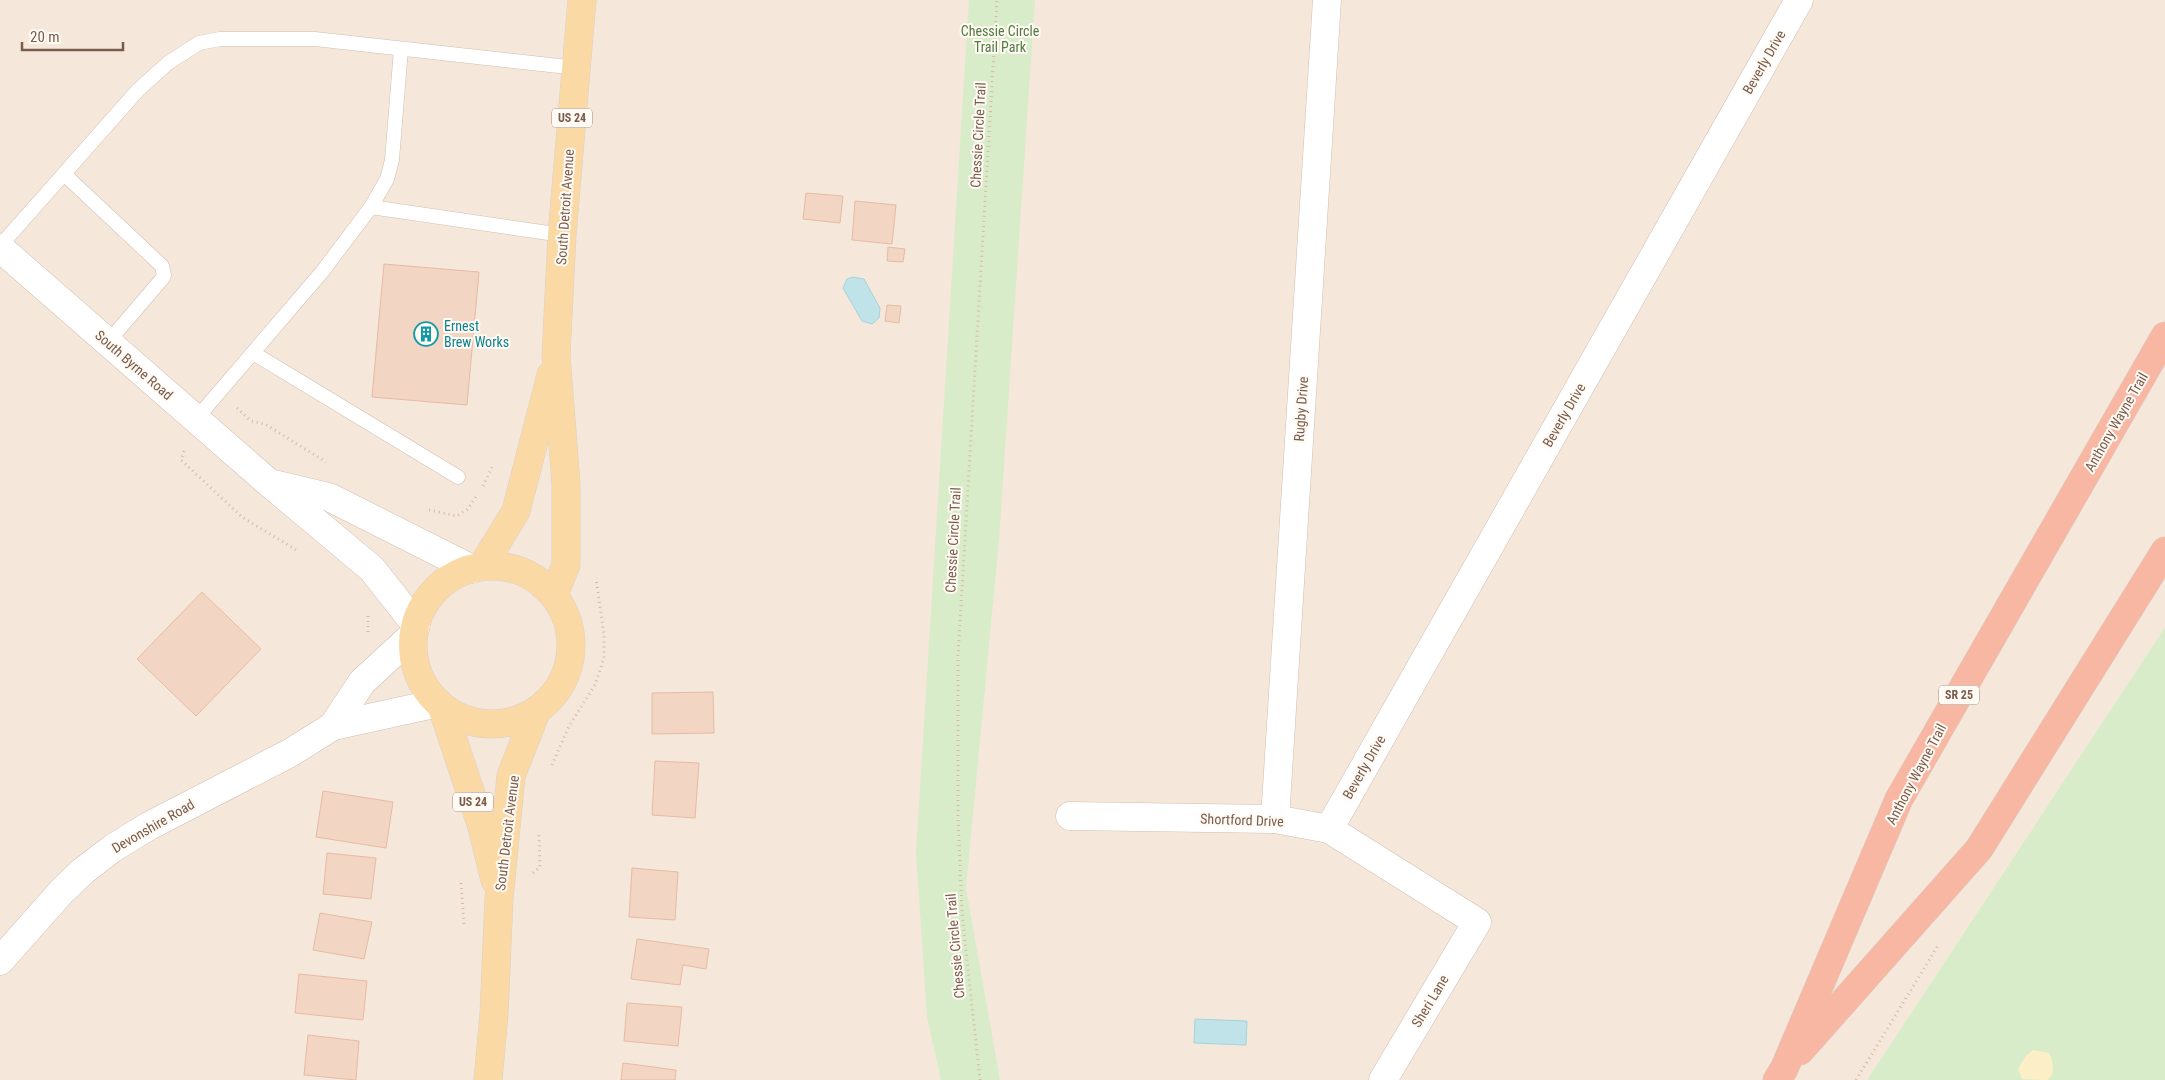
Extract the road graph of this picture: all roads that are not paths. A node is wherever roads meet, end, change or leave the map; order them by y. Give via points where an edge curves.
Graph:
1 (582, 0) edge
2 (1327, 0) edge
3 (1799, 0) edge
4 (401, 49) junction
5 (577, 68) junction
6 (64, 174) junction
7 (370, 207) junction
8 (562, 235) junction
9 (0, 247) edge
10 (2165, 336) edge
11 (108, 342) junction
12 (253, 353) junction
13 (556, 355) junction
14 (196, 419) junction
15 (458, 477) dead end
16 (268, 482) junction
17 (2165, 551) edge
18 (477, 567) junction
19 (554, 594) junction
20 (414, 630) junction
21 (440, 705) junction
22 (536, 712) junction
23 (333, 726) junction
24 (1070, 816) dead end
25 (1275, 819) junction
26 (1329, 829) junction
27 (499, 898) junction
28 (1477, 922) joint
29 (0, 961) edge
30 (1781, 1074) edge
31 (488, 1080) edge
32 (1383, 1080) edge

1 - 5 main road, South Detroit Avenue / US 24
2 - 25 street, Rugby Drive
3 - 26 street, Beverly Drive
4 - 5 lane
4 - 6 lane via 315,39 220,39 199,43 168,63 138,90
4 - 7 lane via 392,160 387,179
5 - 8 main road, South Detroit Avenue / US 24
6 - 9 lane
6 - 11 lane via 164,271 162,279
7 - 8 lane
7 - 12 lane via 322,272
8 - 13 main road, South Detroit Avenue / US 24
9 - 11 street, South Byrne Road
10 - 30 highway, Anthony Wayne Trail / SR 25 via 1899,799
11 - 14 street, South Byrne Road
12 - 14 lane
12 - 15 lane
13 - 18 main road, South Detroit Avenue / US 24 via 516,512
13 - 19 main road, South Detroit Avenue / US 24 via 566,484 566,565
14 - 16 street, South Byrne Road
16 - 18 street, South Byrne Road via 329,497
16 - 20 street, South Byrne Road via 372,569
17 - 30 highway, Anthony Wayne Trail / SR 25 via 1979,849
18 - 19 main road, South Detroit Avenue via 509,566 534,577
18 - 20 main road, South Detroit Avenue / US 24 via 457,573 435,588 420,610
19 - 22 main road, South Detroit Avenue / US 24 via 568,617 572,643 570,661 556,693
20 - 21 main road, South Detroit Avenue / US 24 via 414,663 424,687
20 - 23 street, Devonshire Road via 362,682
21 - 22 main road, South Detroit Avenue via 464,720 488,725 514,722
21 - 23 street, Devonshire Road
21 - 27 main road, South Detroit Avenue / US 24 via 482,827
22 - 27 main road, South Detroit Avenue / US 24 via 511,776
23 - 29 street, Devonshire Road via 290,753 112,848 62,891
24 - 25 street, Shortford Drive
25 - 26 street, Shortford Drive
26 - 28 street, Shortford Drive
27 - 31 main road, South Detroit Avenue / US 24
28 - 32 street, Sheri Lane

